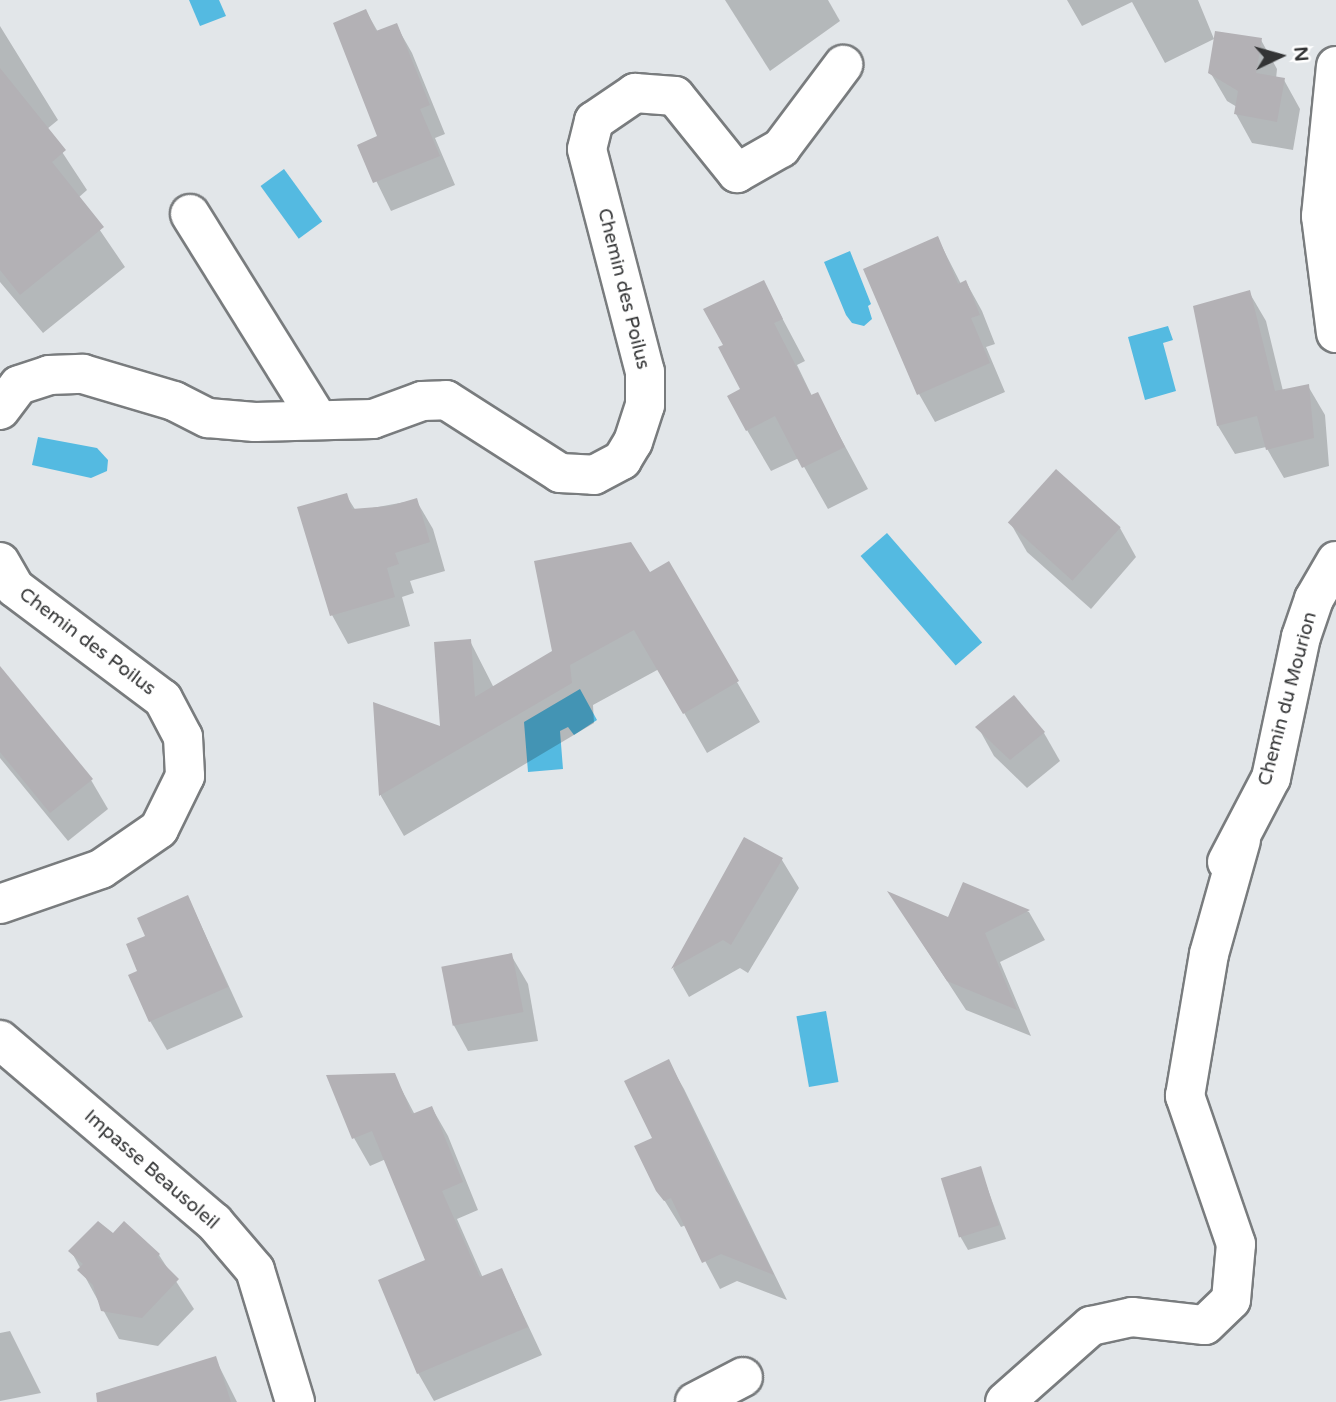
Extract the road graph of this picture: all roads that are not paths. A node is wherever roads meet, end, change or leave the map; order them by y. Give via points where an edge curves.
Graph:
1 (843, 65) dead end
2 (1336, 66) edge
3 (190, 214) dead end
4 (1336, 333) edge
5 (0, 410) edge
6 (317, 418) junction
7 (1336, 561) edge
8 (0, 562) edge
9 (1241, 840) junction
10 (0, 904) edge
11 (1198, 909) dead end
12 (0, 1040) edge
13 (743, 1377) dead end
14 (295, 1402) edge
15 (695, 1402) edge
16 (1005, 1402) edge

1 - 6 street, Chemin des Poilus via 781,148 737,173 675,96 635,93 594,121 587,149 645,372 645,405 622,460 594,475 560,473 446,400 422,401 373,419
2 - 4 street via 1321,216
3 - 6 street
5 - 6 street, Chemin des Poilus via 19,385 49,375 83,374 174,401 208,418 254,422
7 - 9 street, Chemin du Mourion via 1314,599 1301,637 1271,778
8 - 10 street, Chemin des Poilus via 15,588 163,699 183,737 184,776 159,829 101,869
9 - 11 street, Chemin du Mourion
9 - 16 street via 1209,954 1185,1096 1236,1244 1231,1300 1205,1325 1132,1317 1091,1326
12 - 14 street, Impasse Beausoleil via 214,1222 255,1270
13 - 15 street

